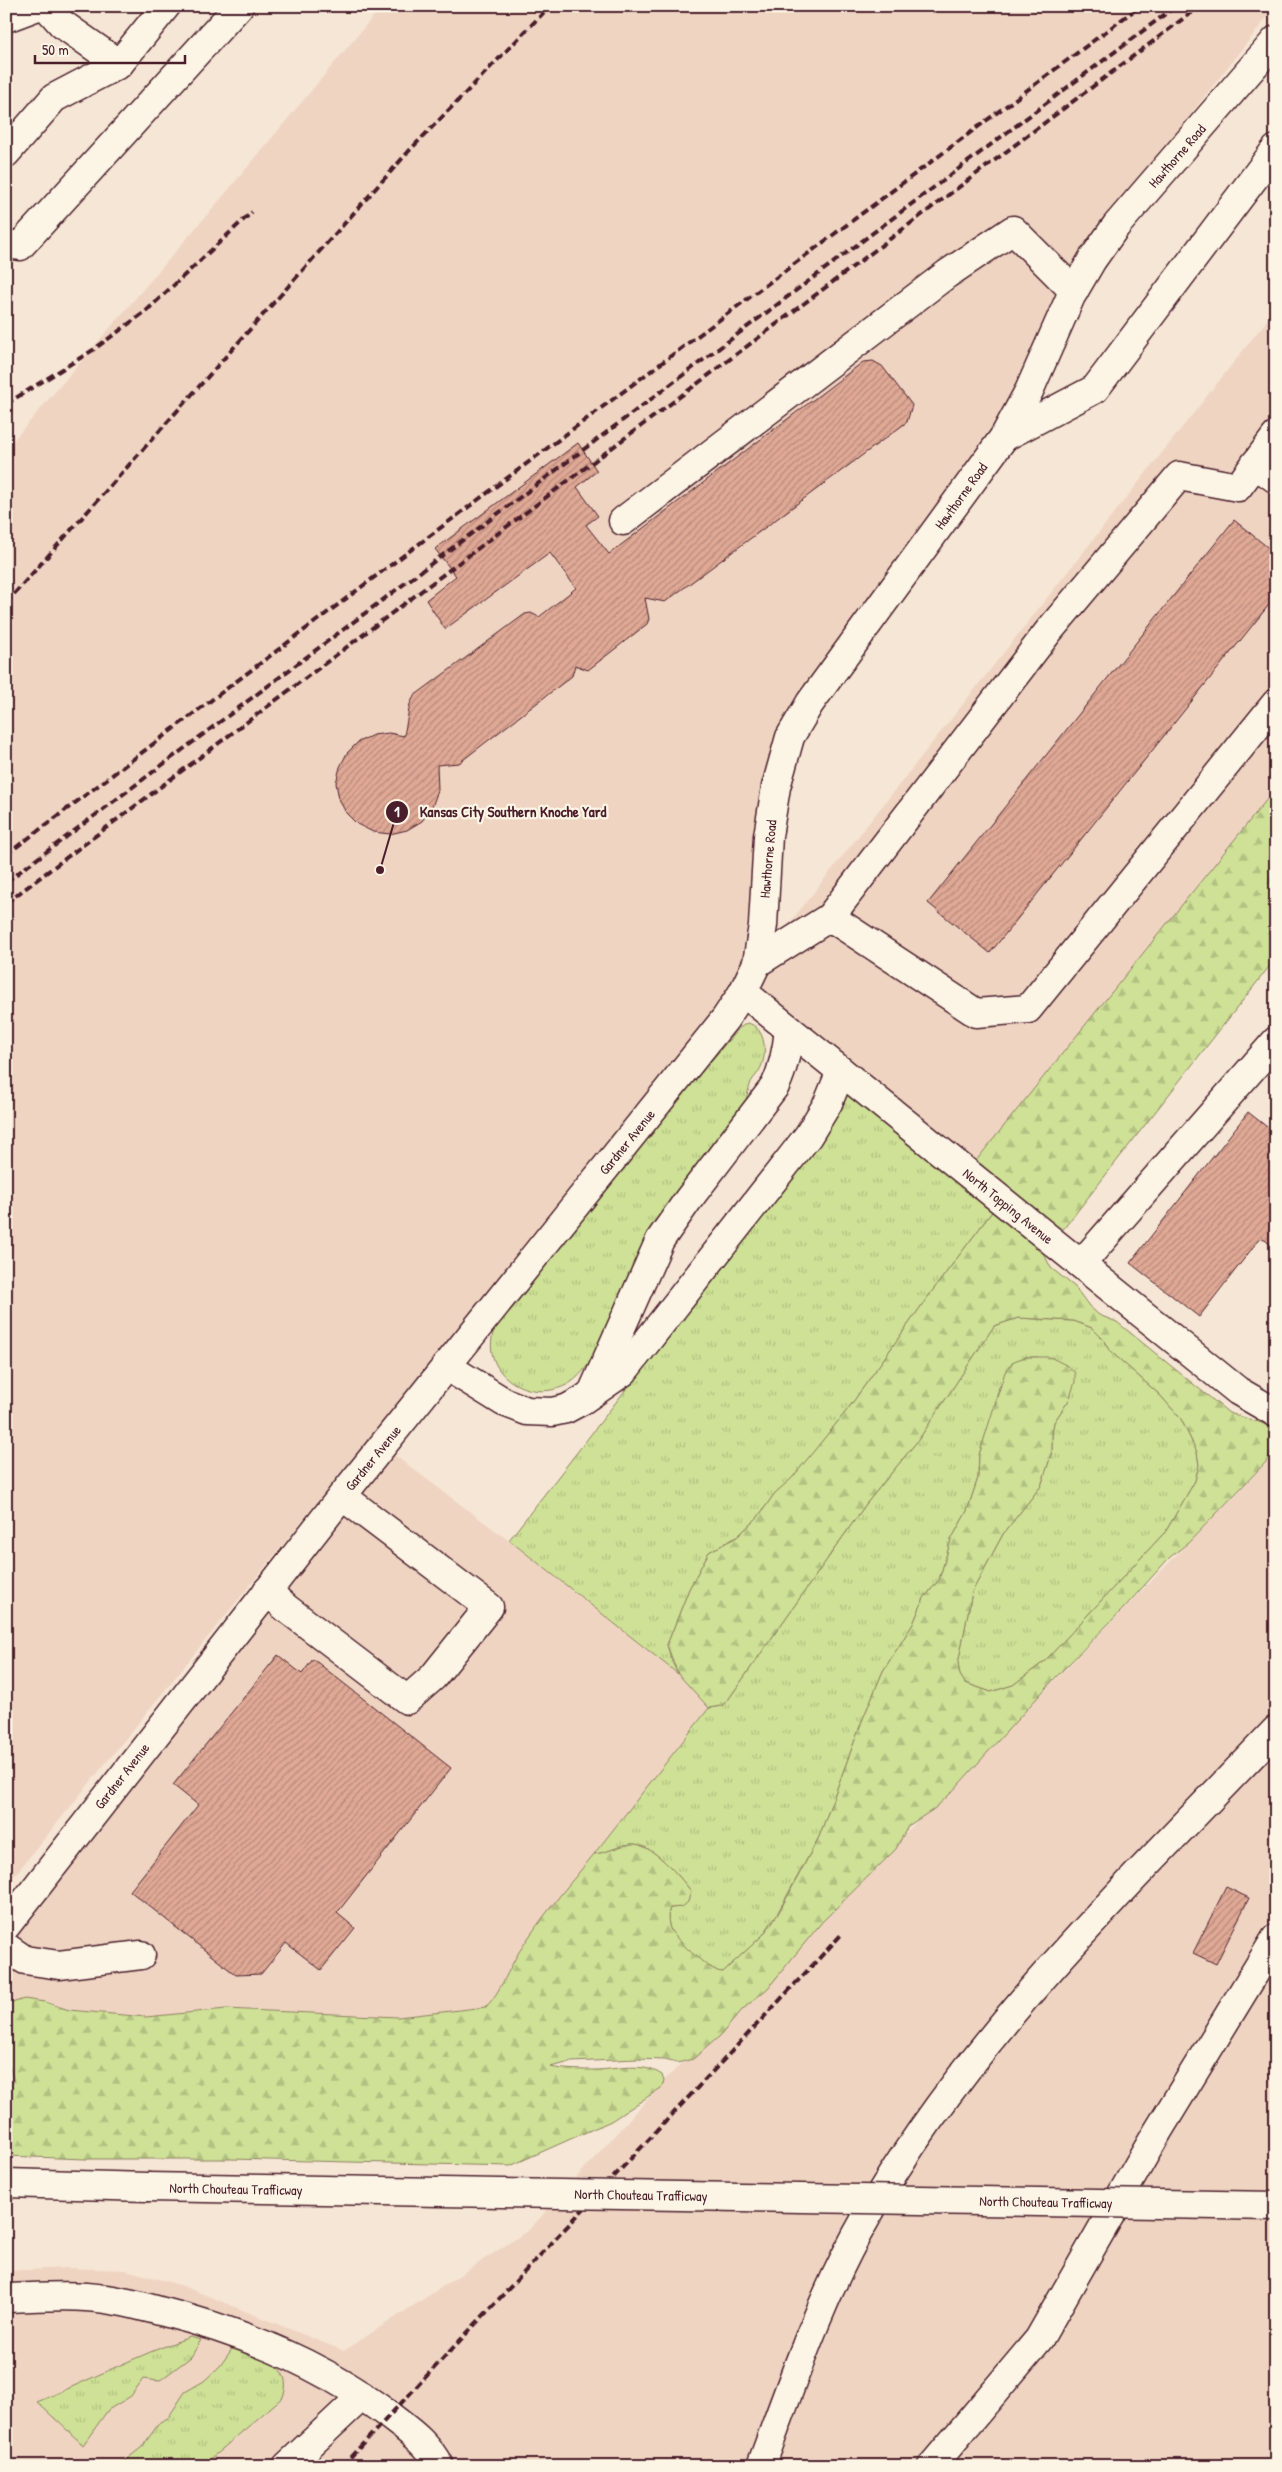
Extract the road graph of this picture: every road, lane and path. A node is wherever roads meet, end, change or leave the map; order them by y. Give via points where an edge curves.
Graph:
1 (38, 6) edge
2 (166, 6) edge
3 (238, 6) edge
4 (61, 12) edge
5 (6, 18) edge
6 (1276, 40) edge
7 (119, 64) junction
8 (1276, 149) edge
9 (6, 153) edge
10 (6, 244) edge
11 (1074, 291) junction
12 (1276, 436) edge
13 (1004, 437) junction
14 (1266, 472) edge
15 (622, 521) dead end
16 (1276, 703) edge
17 (830, 917) junction
18 (757, 963) junction
19 (743, 992) junction
20 (789, 1029) junction
21 (1276, 1041) edge
22 (841, 1071) junction
23 (1081, 1264) junction
24 (446, 1366) junction
25 (593, 1391) junction
26 (1276, 1414) edge
27 (342, 1496) junction
28 (267, 1591) junction
29 (1276, 1730) edge
30 (6, 1926) edge
31 (1276, 1938) edge
32 (6, 1947) edge
33 (141, 1955) dead end
34 (6, 2183) edge
35 (1276, 2206) edge
36 (6, 2298) edge
37 (362, 2396) junction
38 (434, 2464) edge
39 (287, 2466) edge
40 (760, 2466) edge
41 (932, 2466) edge

1 - 5 street
2 - 7 street
3 - 10 street via 20,246
4 - 7 street
6 - 11 street, Hawthorne Road via 1116,226
7 - 9 street via 54,98
8 - 13 street via 1095,389
11 - 13 street, Hawthorne Road via 1029,391
11 - 15 street via 1013,230 947,274
12 - 14 street
13 - 18 street, Hawthorne Road via 810,704 790,737 776,787 768,836
14 - 17 street via 1238,487 1179,476 1048,632
16 - 17 street via 1028,1009 976,1013
17 - 18 street
18 - 19 street, Hawthorne Road
19 - 20 street, North Topping Avenue
19 - 24 street, Gardner Avenue via 725,1020
20 - 22 street, North Topping Avenue
20 - 25 street via 786,1057 775,1086 660,1240
21 - 23 street
22 - 23 street, North Topping Avenue
22 - 25 street via 828,1103 808,1136 623,1372
23 - 26 street, North Topping Avenue via 1238,1391
24 - 25 street via 504,1402 527,1411 566,1409
24 - 27 street, Gardner Avenue
27 - 28 street, Gardner Avenue
27 - 28 street via 489,1607 433,1677 407,1700
28 - 30 street, Gardner Avenue
29 - 40 street via 1042,1979 936,2110 865,2219 819,2316
31 - 41 street via 1158,2131 1039,2339
32 - 33 street via 25,1960 59,1965
34 - 35 street, North Chouteau Trafficway, bridge
36 - 37 street via 105,2299 214,2325 310,2366
37 - 38 street via 417,2437
37 - 39 street

